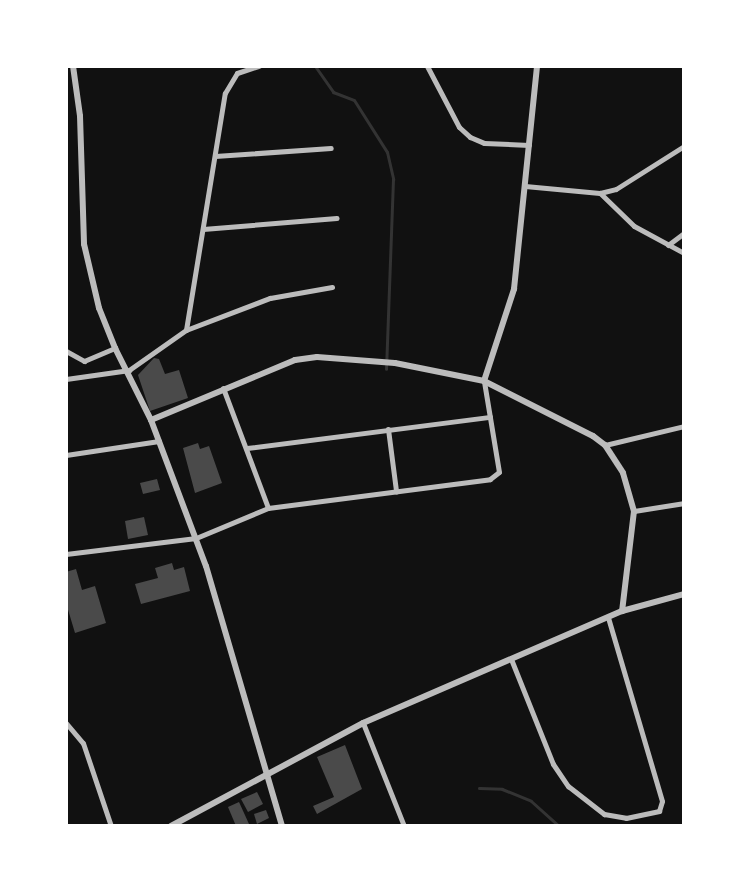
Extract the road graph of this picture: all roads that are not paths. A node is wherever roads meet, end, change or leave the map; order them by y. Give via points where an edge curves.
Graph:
1 (73, 66) edge
2 (259, 66) edge
3 (428, 66) edge
4 (537, 66) edge
5 (529, 145) junction
6 (684, 146) edge
7 (331, 148) dead end
8 (215, 156) junction
9 (525, 186) junction
10 (600, 193) junction
11 (337, 218) dead end
12 (203, 229) junction
13 (684, 233) edge
14 (668, 245) junction
15 (684, 253) edge
16 (332, 287) dead end
17 (186, 330) junction
18 (114, 348) junction
19 (66, 351) edge
20 (129, 370) junction
21 (66, 379) edge
22 (484, 381) junction
23 (223, 388) junction
24 (490, 417) junction
25 (151, 420) junction
26 (684, 426) edge
27 (388, 429) junction
28 (159, 441) junction
29 (605, 445) junction
30 (247, 448) junction
31 (66, 455) edge
32 (396, 491) junction
33 (684, 503) edge
34 (268, 508) junction
35 (634, 511) junction
36 (196, 538) junction
37 (66, 554) edge
38 (684, 594) edge
39 (622, 611) junction
40 (608, 617) junction
41 (512, 659) junction
42 (66, 723) edge
43 (363, 723) junction
44 (267, 772) junction
45 (111, 826) edge
46 (171, 826) edge
47 (282, 826) edge
48 (404, 826) edge

1 - 18 street via 80,116 84,244 99,308
2 - 8 street via 237,73 230,80
3 - 5 street via 459,127 470,137 484,143
4 - 5 street
5 - 9 street
6 - 10 street via 638,178
7 - 8 street
8 - 12 street
9 - 10 street
9 - 22 street via 514,289
10 - 14 street via 634,226
11 - 12 street
12 - 17 street
13 - 14 street
14 - 15 street
16 - 17 street via 270,298
17 - 20 street
18 - 19 street via 84,361
18 - 20 street
20 - 21 street
20 - 25 street
22 - 23 street via 395,363 317,357 295,360
22 - 24 street
22 - 29 street via 579,427
23 - 25 street
23 - 30 street
24 - 27 street
24 - 32 street via 499,472 495,477
25 - 28 street
26 - 29 street
27 - 30 street
27 - 32 street
28 - 31 street
28 - 36 street
29 - 35 street via 623,473
30 - 34 street
32 - 34 street
33 - 35 street
34 - 36 street
35 - 39 street
36 - 37 street
36 - 44 street
38 - 39 street
39 - 40 street
40 - 41 street
40 - 41 street via 662,801 659,811 626,818 604,814 568,786 553,764
41 - 43 street
42 - 45 street via 82,744
43 - 44 street
43 - 48 street
44 - 46 street
44 - 47 street

